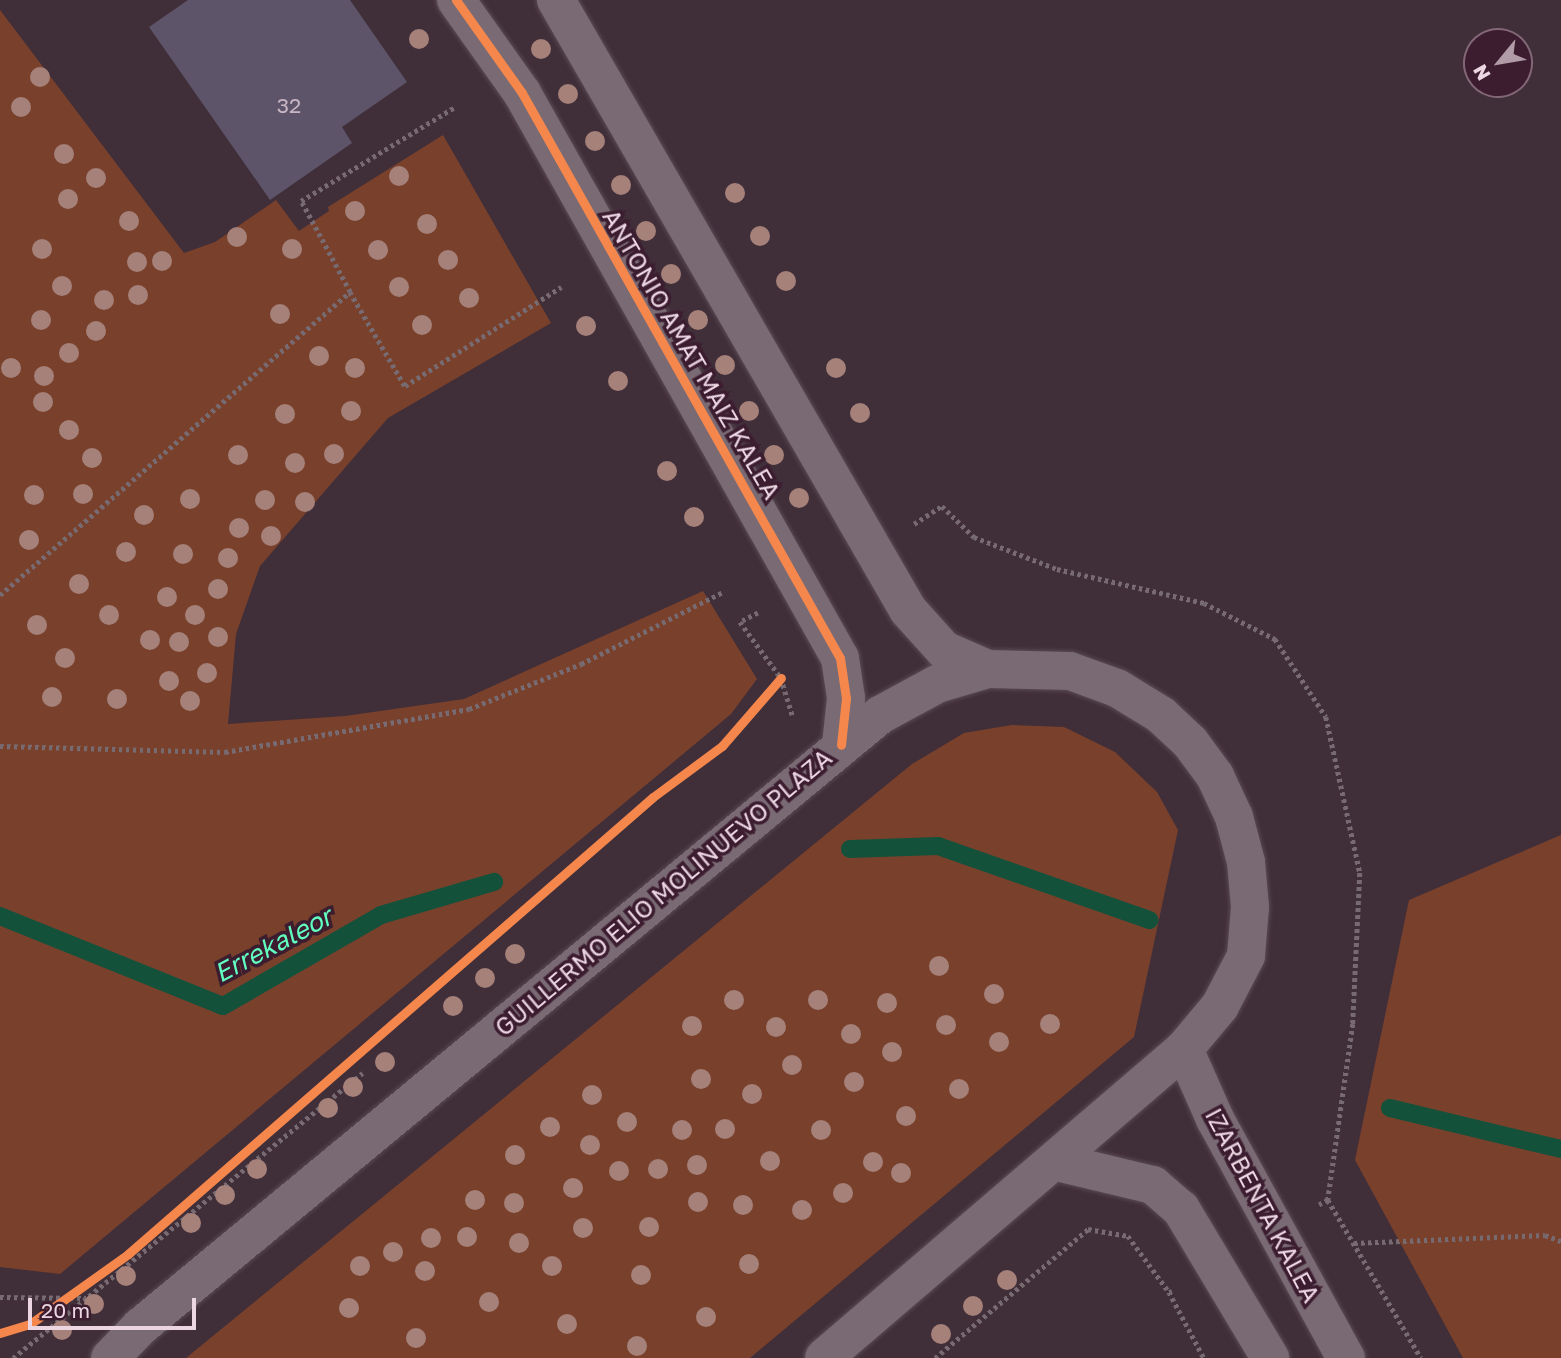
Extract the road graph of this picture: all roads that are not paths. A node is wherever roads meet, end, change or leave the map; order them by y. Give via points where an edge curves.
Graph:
1 (456, 0) edge
2 (556, 0) edge
3 (988, 669) junction
4 (841, 745) junction
5 (1184, 1049) junction
6 (1057, 1163) junction
7 (110, 1358) edge
8 (824, 1358) edge
9 (1270, 1358) edge
10 (1346, 1358) edge

1 - 4 main road, ANTONIO AMAT MAIZ KALEA via 522,93 840,658 846,698
2 - 3 main road via 908,610 944,650
3 - 4 main road, GUILLERMO ELIO MOLINUEVO PLAZA via 937,684 880,715
3 - 5 main road, GUILLERMO ELIO MOLINUEVO PLAZA via 1070,671 1117,688 1161,715 1190,742 1215,776 1234,817 1246,862 1250,906 1245,956 1220,1006
4 - 7 main road, GUILLERMO ELIO MOLINUEVO PLAZA via 140,1327
5 - 6 main road, GUILLERMO ELIO MOLINUEVO PLAZA
5 - 10 main road, IZARBENTA KALEA via 1215,1119
6 - 8 main road, GUILLERMO ELIO MOLINUEVO PLAZA
6 - 9 main road via 1153,1185 1181,1209

